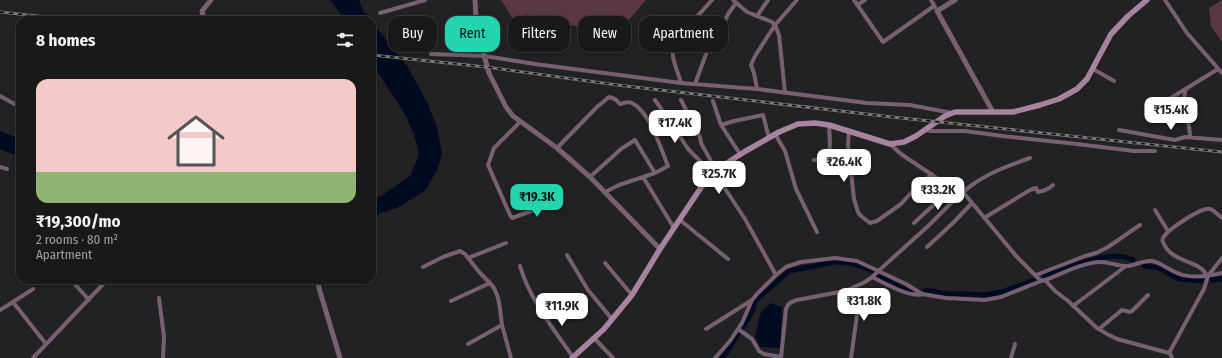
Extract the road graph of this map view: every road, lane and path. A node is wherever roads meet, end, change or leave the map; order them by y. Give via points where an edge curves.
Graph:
1 (211, 0) edge
2 (425, 0) edge
3 (475, 0) edge
4 (712, 0) edge
5 (768, 0) edge
6 (797, 0) edge
7 (854, 0) edge
8 (865, 0) edge
9 (931, 0) edge
10 (955, 0) edge
11 (1147, 0) edge
12 (1165, 0) edge
13 (409, 2) edge
14 (735, 2) edge
15 (857, 5) junction
16 (936, 9) junction
17 (380, 13) dead end
18 (203, 16) edge
19 (757, 16) junction
20 (775, 25) junction
21 (431, 54) dead end
22 (484, 56) junction
23 (1092, 69) junction
24 (1218, 69) junction
25 (1222, 73) edge
26 (1114, 81) dead end
27 (682, 83) junction
28 (695, 84) junction
29 (757, 89) junction
30 (1186, 89) junction
31 (785, 92) junction
32 (0, 96) edge
33 (655, 100) dead end
34 (681, 100) dead end
35 (713, 101) dead end
36 (1166, 101) dead end
37 (16, 105) edge
38 (993, 112) junction
39 (952, 113) junction
40 (520, 122) junction
41 (721, 125) junction
42 (829, 125) junction
43 (926, 129) junction
44 (1119, 130) dead end
45 (848, 131) junction
46 (775, 134) junction
47 (1190, 137) junction
48 (769, 138) junction
49 (1222, 140) edge
50 (890, 144) junction
51 (556, 148) junction
52 (738, 151) dead end
53 (1156, 151) dead end
54 (1030, 158) dead end
55 (814, 160) dead end
56 (0, 167) edge
57 (7, 169) dead end
58 (654, 173) junction
59 (713, 173) junction
60 (932, 174) junction
61 (590, 177) junction
62 (643, 177) junction
63 (1053, 186) dead end
64 (950, 187) junction
65 (606, 192) junction
66 (963, 192) junction
67 (555, 200) dead end
68 (972, 203) junction
69 (1155, 210) dead end
70 (984, 218) junction
71 (1222, 218) edge
72 (680, 220) junction
73 (914, 223) dead end
74 (1140, 225) dead end
75 (674, 228) junction
76 (1168, 231) junction
77 (816, 232) dead end
78 (506, 243) dead end
79 (926, 247) dead end
80 (660, 249) junction
81 (567, 255) dead end
82 (468, 258) junction
83 (1222, 258) edge
84 (728, 259) dead end
85 (605, 264) dead end
86 (520, 266) dead end
87 (1126, 266) junction
88 (423, 267) dead end
89 (878, 271) junction
90 (1222, 273) edge
91 (776, 274) junction
92 (1036, 275) junction
93 (1208, 276) junction
94 (872, 277) junction
95 (1043, 280) junction
96 (490, 283) junction
97 (75, 284) edge
98 (103, 284) edge
99 (318, 284) edge
100 (33, 289) dead end
101 (845, 291) junction
102 (924, 294) junction
103 (1148, 294) dead end
104 (632, 295) junction
105 (159, 298) dead end
106 (89, 300) junction
107 (752, 300) junction
108 (451, 301) dead end
109 (12, 302) junction
110 (1073, 306) junction
111 (0, 310) edge
112 (612, 319) junction
113 (502, 325) junction
114 (706, 328) dead end
115 (738, 329) junction
116 (1099, 329) junction
117 (594, 338) junction
118 (46, 344) junction
119 (468, 344) dead end
120 (1015, 344) dead end
121 (1169, 354) junction
122 (33, 358) edge
123 (163, 358) edge
124 (340, 358) edge
125 (511, 358) edge
126 (572, 358) edge
127 (613, 358) edge
128 (715, 358) edge
129 (781, 358) edge
130 (851, 358) edge
131 (1011, 358) edge
132 (1172, 358) edge

1 - 18 street via 202,11
2 - 13 street
3 - 22 street
4 - 27 street via 672,46
5 - 19 street
6 - 20 street
7 - 15 street
8 - 15 street
9 - 16 street
10 - 16 street
11 - 23 main road via 1111,34
12 - 24 street via 1187,33
13 - 17 street
14 - 19 street
14 - 28 street via 706,54
15 - 16 street via 883,42
16 - 38 street
19 - 20 street
20 - 29 street via 751,64
20 - 31 street via 779,35
21 - 22 street
22 - 27 street
22 - 40 street via 498,93 506,107
23 - 26 street
23 - 38 main road via 1077,89 1059,99 1013,112
24 - 25 street
24 - 30 street
27 - 28 street
28 - 29 street
29 - 31 street
30 - 36 street
30 - 47 street via 1183,108 1189,123
31 - 39 street via 867,103 910,105
32 - 37 street
33 - 59 street via 688,149
34 - 59 street via 700,137
35 - 41 street
38 - 39 main road
39 - 43 main road
40 - 51 street
40 - 67 street via 494,148 488,165 510,215 512,218
41 - 48 street via 763,115
41 - 52 street
42 - 45 main road
42 - 46 main road via 798,124
42 - 55 street via 828,156
43 - 50 main road via 904,142
43 - 53 street via 965,131 1134,151
44 - 47 street via 1175,140
45 - 50 main road
45 - 60 street via 854,198 858,212 870,223 901,204
46 - 48 main road
46 - 77 street via 785,151 796,189
47 - 49 street
48 - 59 main road
50 - 60 street
51 - 58 street via 609,97 620,104 632,103 641,110 652,126 668,166
51 - 61 street
54 - 66 street via 990,174
56 - 57 street
58 - 61 street via 635,140
58 - 62 street
59 - 72 main road
59 - 91 street via 745,219
60 - 64 street
61 - 65 street
62 - 65 street
62 - 75 street
63 - 70 street via 1038,192 1036,188 1030,190
64 - 66 street
64 - 73 street
65 - 80 street
66 - 68 street
66 - 89 street
68 - 70 street
68 - 79 street
69 - 76 street
70 - 92 street
71 - 76 street via 1211,209 1205,209
72 - 75 main road
72 - 84 street
74 - 92 street via 1096,253
75 - 80 main road
76 - 93 street via 1163,239 1167,250 1201,267
78 - 82 street
80 - 104 main road
81 - 112 street via 588,290
82 - 88 street via 460,251
82 - 96 street
83 - 93 street
85 - 104 street
86 - 126 street via 538,305
87 - 93 street via 1150,261 1179,274
87 - 95 street via 1093,262
87 - 110 street
89 - 91 street via 867,264 835,258 801,262
89 - 94 street
89 - 102 street
90 - 93 street
91 - 107 street
92 - 95 street
93 - 121 street via 1204,289
94 - 101 street
94 - 102 street via 910,294
95 - 102 street via 1001,297 984,300
95 - 110 street
96 - 108 street
96 - 113 street via 498,296
97 - 106 street
98 - 106 street
99 - 124 street
100 - 109 street
101 - 129 street via 788,304
101 - 130 street via 857,315
103 - 116 street via 1132,311 1122,310
104 - 112 main road
105 - 123 street via 164,336
106 - 118 street
107 - 114 street
107 - 115 street
109 - 111 street
109 - 118 street
110 - 116 street
112 - 117 main road
113 - 119 street
113 - 125 street
115 - 128 street
115 - 129 street via 752,339 759,351
116 - 121 street via 1117,339
117 - 126 main road
117 - 127 street
118 - 122 street
120 - 131 street
121 - 132 street

